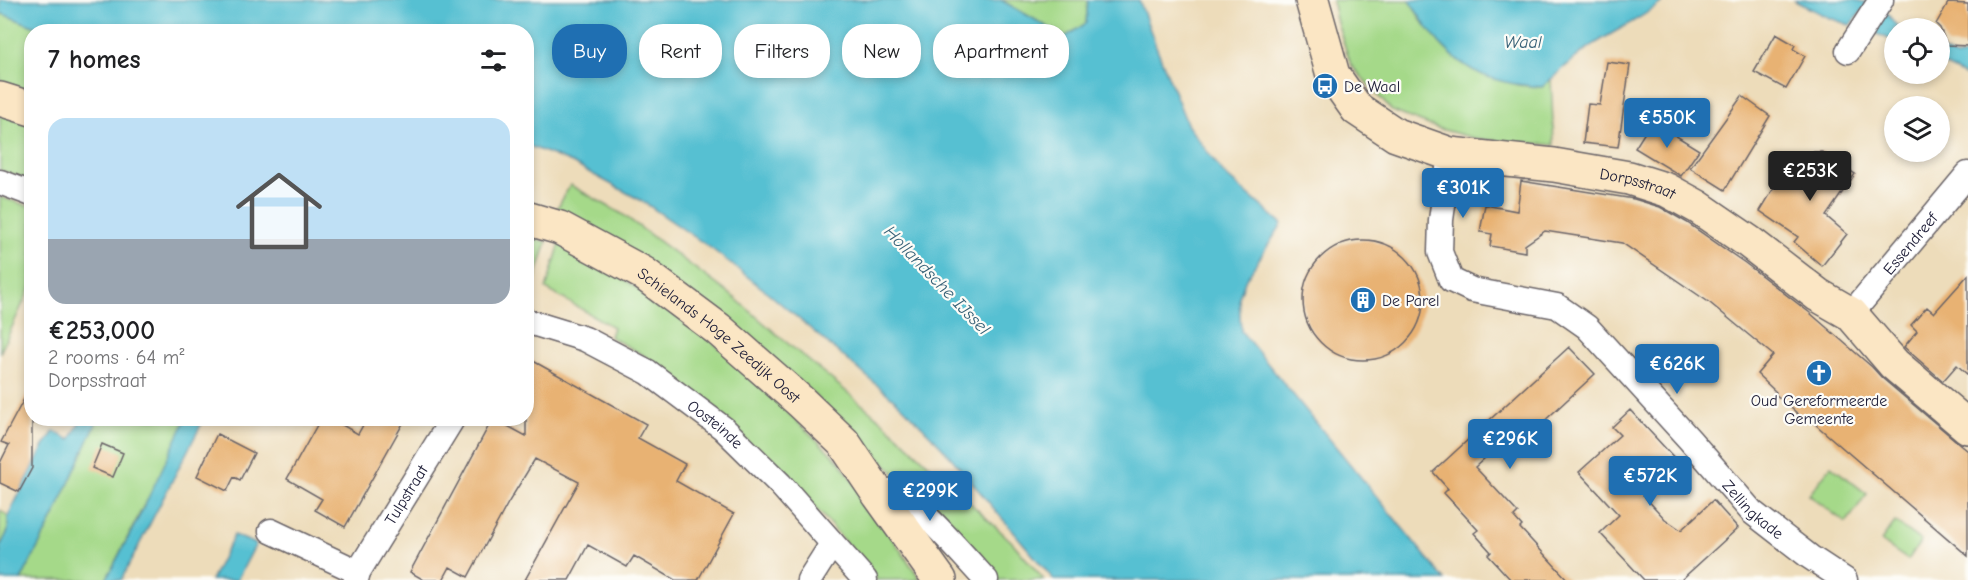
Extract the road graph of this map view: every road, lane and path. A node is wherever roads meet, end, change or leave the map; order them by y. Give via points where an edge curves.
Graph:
1 (1312, 0) edge
2 (1878, 4) edge
3 (1848, 51) dead end
4 (0, 99) edge
5 (24, 106) edge
6 (1450, 154) junction
7 (1968, 174) edge
8 (0, 182) edge
9 (24, 191) edge
10 (534, 220) edge
11 (1851, 314) junction
12 (534, 323) edge
13 (448, 426) edge
14 (1968, 426) edge
15 (879, 495) junction
16 (271, 531) dead end
17 (832, 544) junction
18 (357, 576) edge
19 (809, 580) edge
20 (865, 580) edge
21 (940, 580) edge
22 (986, 580) edge
23 (1845, 580) edge

1 - 6 street, Dorpsstraat via 1333,75 1357,109 1396,135
2 - 3 street
4 - 5 street
6 - 11 street, Dorpsstraat via 1554,165 1629,178 1667,190 1698,207 1818,295
6 - 23 street, Zellingkade via 1440,252 1451,280 1473,290 1557,306 1587,327 1752,512
7 - 11 street, Essendreef
8 - 9 street
10 - 15 street, Schielands Hoge Zeedijk Oost via 587,241 643,273 695,311 844,443
11 - 14 street, Dorpsstraat via 1894,364
12 - 17 street, Oosteinde via 585,339 648,372 723,428 780,484
13 - 18 street, Tulpstraat
15 - 21 street, Schielands Hoge Zeedijk Oost
15 - 22 street via 892,491 902,495
16 - 18 street, Tulpstraat
17 - 19 street
17 - 20 street, Oosteinde

